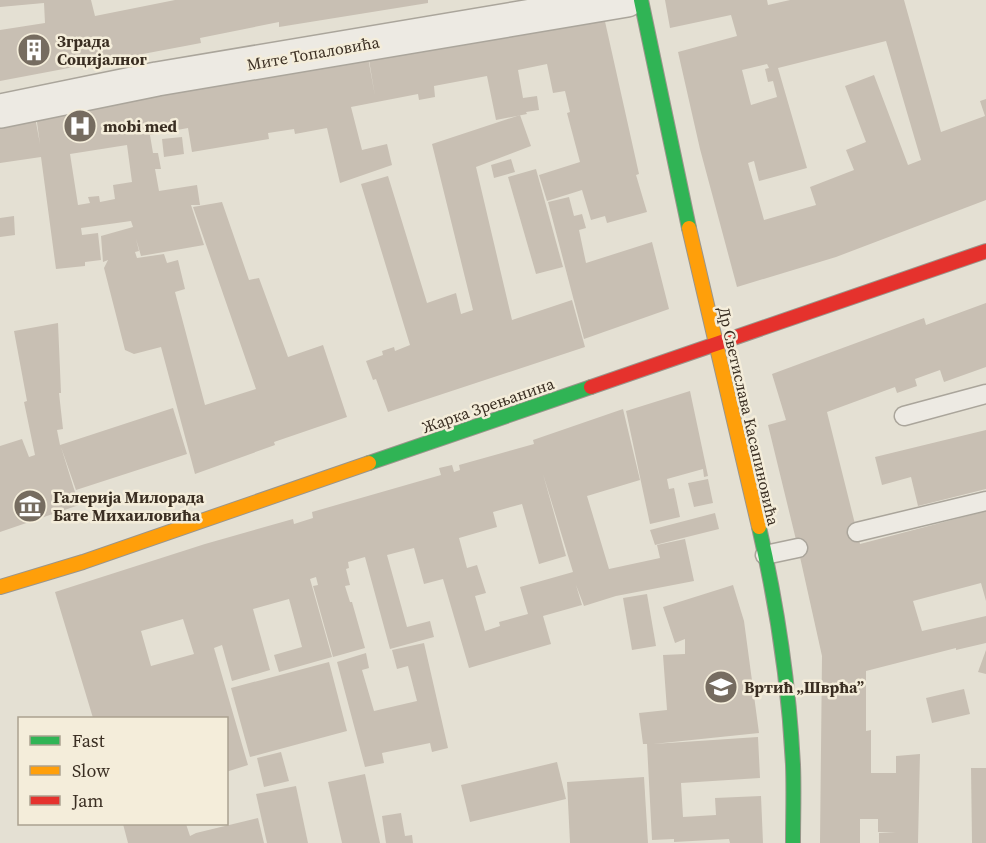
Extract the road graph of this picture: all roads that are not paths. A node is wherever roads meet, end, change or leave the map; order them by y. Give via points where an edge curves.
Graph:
1 (627, 0) edge
2 (641, 0) edge
3 (0, 111) edge
4 (986, 251) edge
5 (715, 343) junction
6 (986, 394) edge
7 (904, 416) dead end
8 (986, 501) edge
9 (857, 532) dead end
10 (798, 548) dead end
11 (765, 555) junction
12 (0, 587) edge
13 (793, 843) edge

1 - 3 street, Мите Топаловића via 157,79
2 - 5 street, Др Светислава Касапиновића
4 - 5 street, Жарка Зрењанина
5 - 11 street, Др Светислава Касапиновића
5 - 12 street, Жарка Зрењанина
6 - 7 lane
8 - 9 lane
10 - 11 lane
11 - 13 street, Др Светислава Касапиновића via 786,681 793,765

